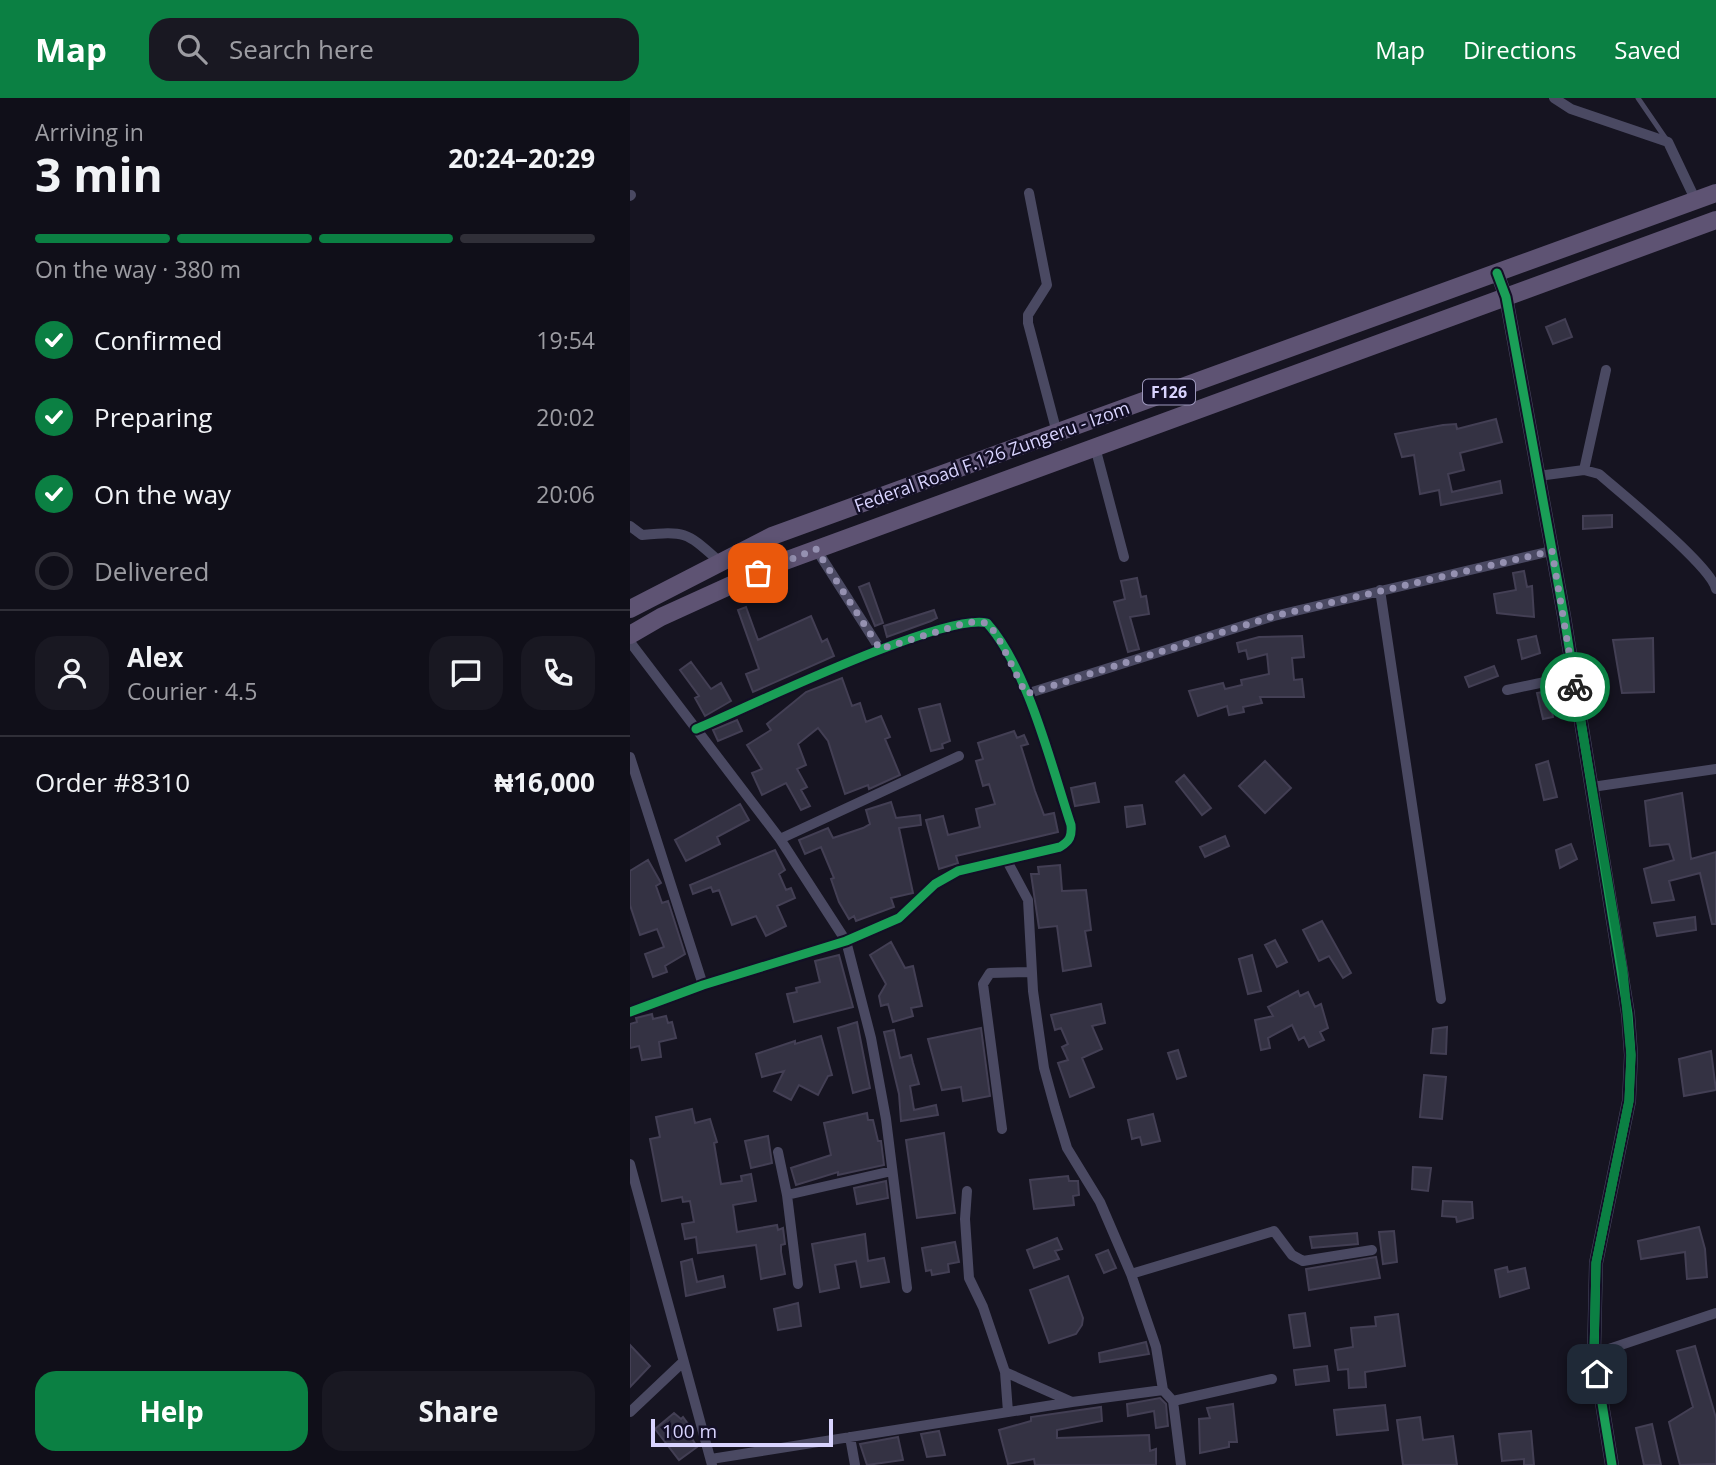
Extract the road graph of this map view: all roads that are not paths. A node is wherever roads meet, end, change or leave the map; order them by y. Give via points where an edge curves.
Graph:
1 (1554, 98) edge
2 (1638, 98) edge
3 (1668, 142) junction
4 (1029, 193) dead end
5 (1716, 193) edge
6 (1696, 201) junction
7 (1716, 220) edge
8 (1497, 273) junction
9 (1506, 297) junction
10 (1606, 370) dead end
11 (1057, 433) junction
12 (1095, 447) junction
13 (1584, 470) junction
14 (1538, 476) junction
15 (930, 479) junction
16 (940, 504) junction
17 (630, 526) edge
18 (816, 549) junction
19 (1552, 551) junction
20 (1124, 557) dead end
21 (720, 562) junction
22 (1380, 590) junction
23 (1716, 590) edge
24 (630, 609) edge
25 (630, 635) edge
26 (630, 642) edge
27 (880, 649) junction
28 (1573, 676) junction
29 (1507, 690) dead end
30 (1026, 694) junction
31 (696, 729) junction
32 (959, 756) dead end
33 (630, 757) edge
34 (1716, 769) edge
35 (1592, 787) junction
36 (780, 839) junction
37 (1006, 859) junction
38 (846, 942) junction
39 (1030, 972) junction
40 (703, 985) junction
41 (1441, 999) dead end
42 (630, 1012) edge
43 (1002, 1129) dead end
44 (778, 1152) dead end
45 (630, 1164) edge
46 (892, 1171) junction
47 (967, 1191) dead end
48 (787, 1195) junction
49 (1372, 1250) dead end
50 (1131, 1274) junction
51 (798, 1284) dead end
52 (907, 1288) dead end
53 (1716, 1313) edge
54 (1594, 1354) junction
55 (683, 1362) junction
56 (1005, 1372) junction
57 (1272, 1380) dead end
58 (1163, 1390) junction
59 (1173, 1401) junction
60 (1072, 1402) junction
61 (630, 1412) edge
62 (1008, 1412) junction
63 (850, 1437) junction
64 (712, 1462) edge
65 (855, 1465) edge
66 (1181, 1465) edge
67 (1612, 1465) edge

1 - 3 street via 1571,109
2 - 3 lane
3 - 6 street
4 - 11 street via 1047,285 1028,315 1028,323
5 - 6 main road, Federal Road F.126 Zungeru - Izom / F126
6 - 8 main road, Federal Road F.126 Zungeru - Izom / F126
7 - 9 main road, Federal Road F.126 Zungeru - Izom / F126
8 - 9 street
8 - 11 main road, Federal Road F.126 Zungeru - Izom / F126
9 - 12 main road, Federal Road F.126 Zungeru - Izom / F126
9 - 14 street
10 - 13 street
11 - 15 main road, Federal Road F.126 Zungeru - Izom / F126
12 - 16 main road, Federal Road F.126 Zungeru - Izom / F126
12 - 20 street
13 - 14 street
13 - 23 street via 1600,474 1688,554 1713,580
14 - 19 street
15 - 16 main road
15 - 21 main road, Federal Road F.126 Zungeru - Izom / F126 via 772,536
16 - 18 main road, Federal Road F.126 Zungeru - Izom / F126
17 - 21 street via 642,535 689,535
18 - 25 main road, Federal Road F.126 Zungeru - Izom / F126
18 - 27 street
19 - 22 street
19 - 28 street
21 - 24 main road, Federal Road F.126 Zungeru - Izom / F126
22 - 30 street via 1274,616
22 - 41 street
26 - 31 street
27 - 30 street via 969,622 987,623
27 - 31 street
28 - 29 street
28 - 35 street
30 - 37 street via 1072,835 1060,847
31 - 36 street
32 - 36 street
33 - 40 street
34 - 35 street
35 - 54 street via 1623,971 1631,1078 1596,1263
36 - 38 street
37 - 38 street via 946,876 900,918
37 - 39 street via 1028,900
38 - 40 street
38 - 46 street via 871,1038
39 - 43 street via 990,973 983,984
39 - 50 street via 1044,1068 1067,1148 1100,1202
40 - 42 street
44 - 48 street
45 - 55 street
46 - 48 street
46 - 52 street
47 - 56 street via 969,1278
48 - 51 street
49 - 50 street via 1303,1261 1292,1255 1274,1231
50 - 58 street via 1156,1347
53 - 54 street
54 - 67 street
55 - 61 street
55 - 64 street
56 - 60 street
56 - 62 street
57 - 59 street
58 - 59 street
58 - 60 street
59 - 66 street
60 - 62 street
62 - 63 street
63 - 64 street
63 - 65 street

